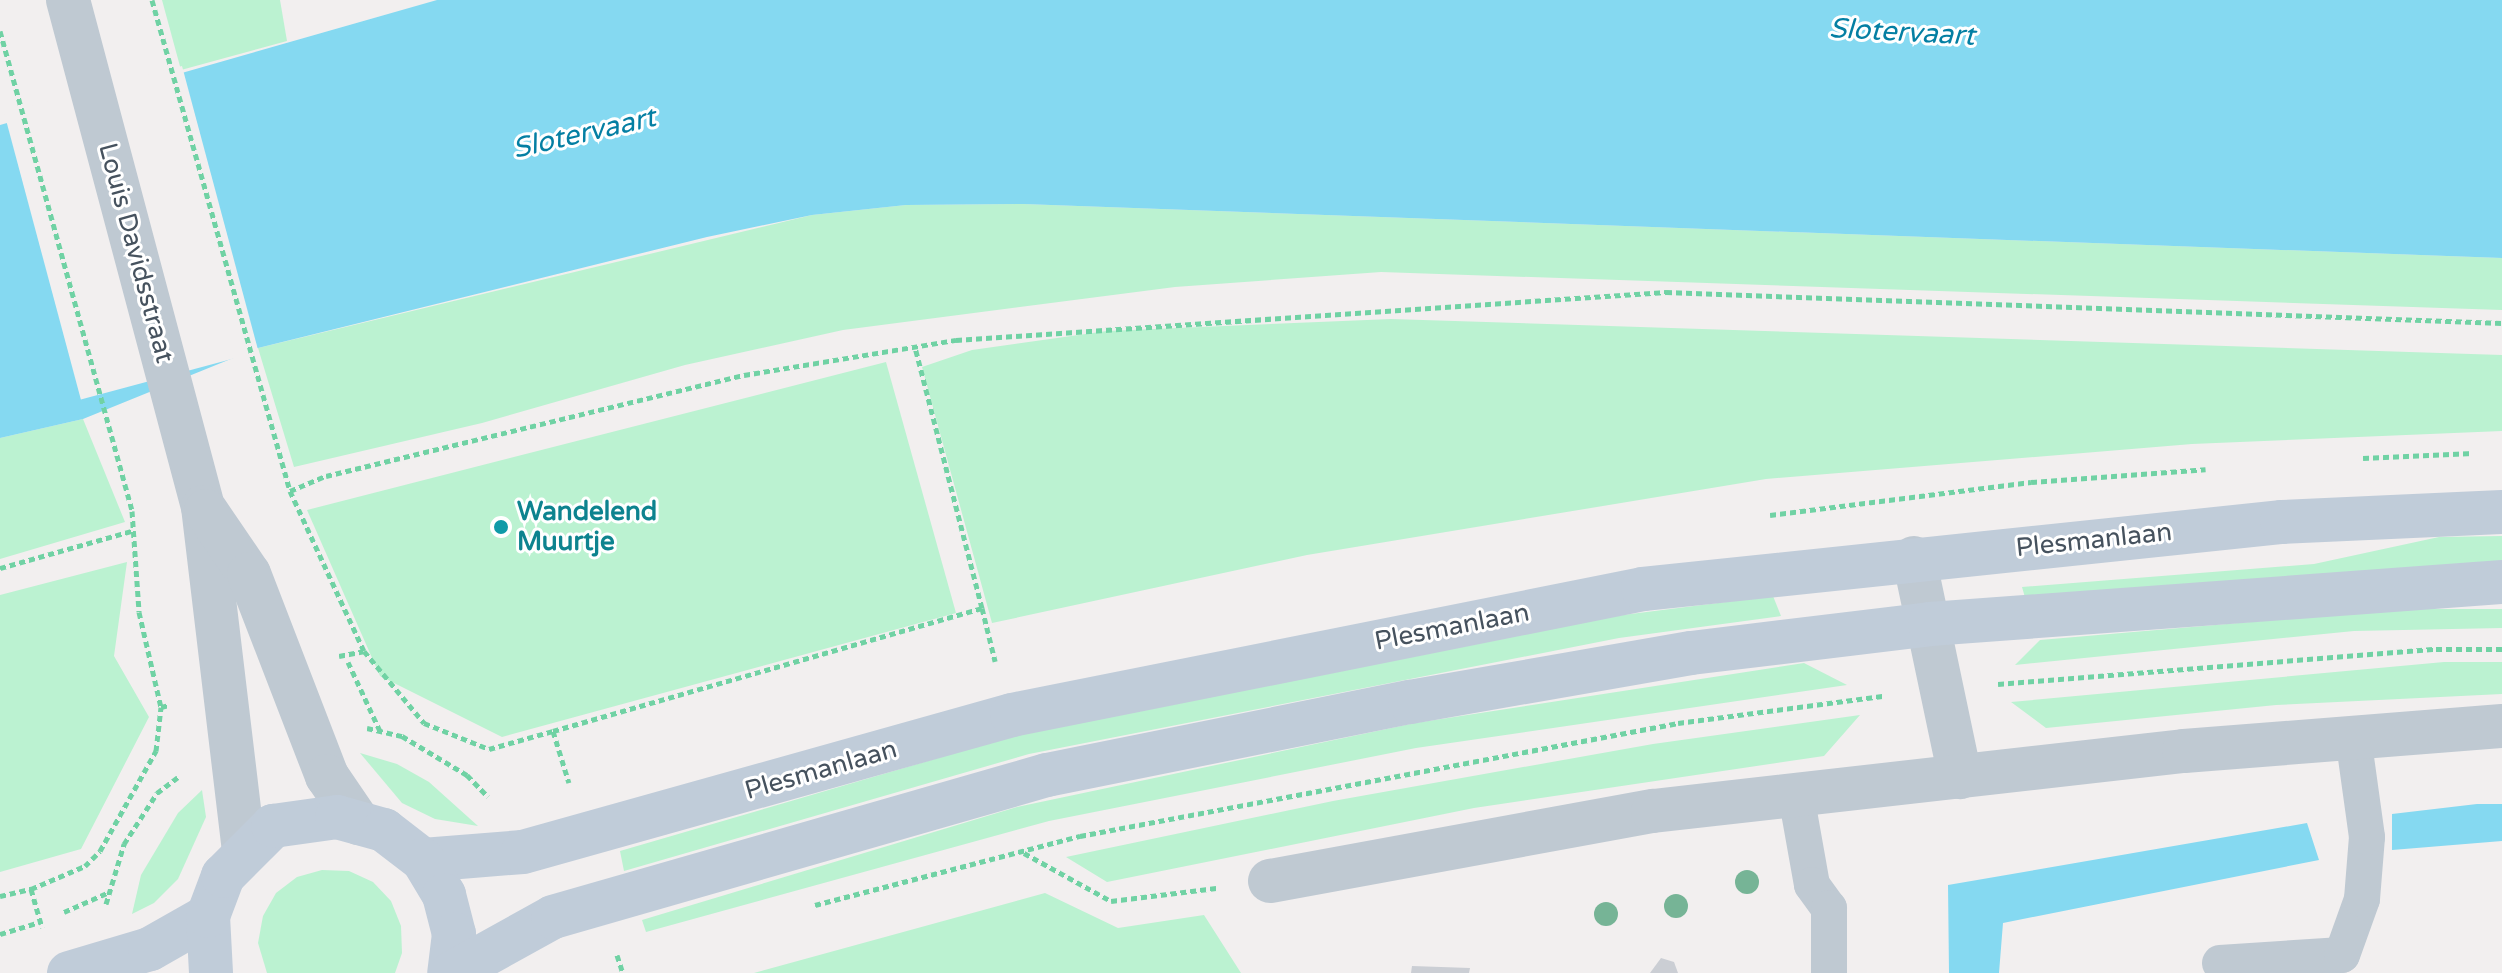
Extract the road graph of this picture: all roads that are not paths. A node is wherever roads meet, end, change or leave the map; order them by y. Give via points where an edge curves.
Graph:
1 (68, 0) edge
2 (203, 507) junction
3 (2502, 512) edge
4 (1914, 558) junction
5 (2502, 582) edge
6 (1930, 624) junction
7 (2502, 726) edge
8 (2353, 736) junction
9 (1960, 777) junction
10 (1796, 795) junction
11 (359, 823) junction
12 (244, 853) junction
13 (423, 860) junction
14 (1270, 881) road end
15 (208, 916) junction
16 (2220, 963) dead end
17 (69, 973) edge
18 (211, 973) edge
19 (450, 973) edge
20 (1829, 973) edge

1 - 2 street, Louis Davidsstraat
2 - 11 street, Louis Davidsstraat via 249,574 327,776
2 - 12 street, Louis Davidsstraat
3 - 4 main road, Plesmanlaan via 2282,522
4 - 6 street
4 - 13 main road, Plesmanlaan via 1643,589 1027,712 523,852
5 - 6 main road
6 - 9 street
6 - 19 main road via 1691,653 1410,702 1047,775 553,917
7 - 8 street
8 - 9 street
8 - 16 lane via 2367,837 2362,899 2342,955
9 - 10 street
10 - 14 street via 1653,811
10 - 20 lane via 1812,885 1829,908
11 - 12 main road via 337,817 273,826
11 - 13 main road via 384,830
12 - 15 main road via 223,876
13 - 19 main road via 444,895 454,934
15 - 17 main road via 150,949
15 - 18 main road

